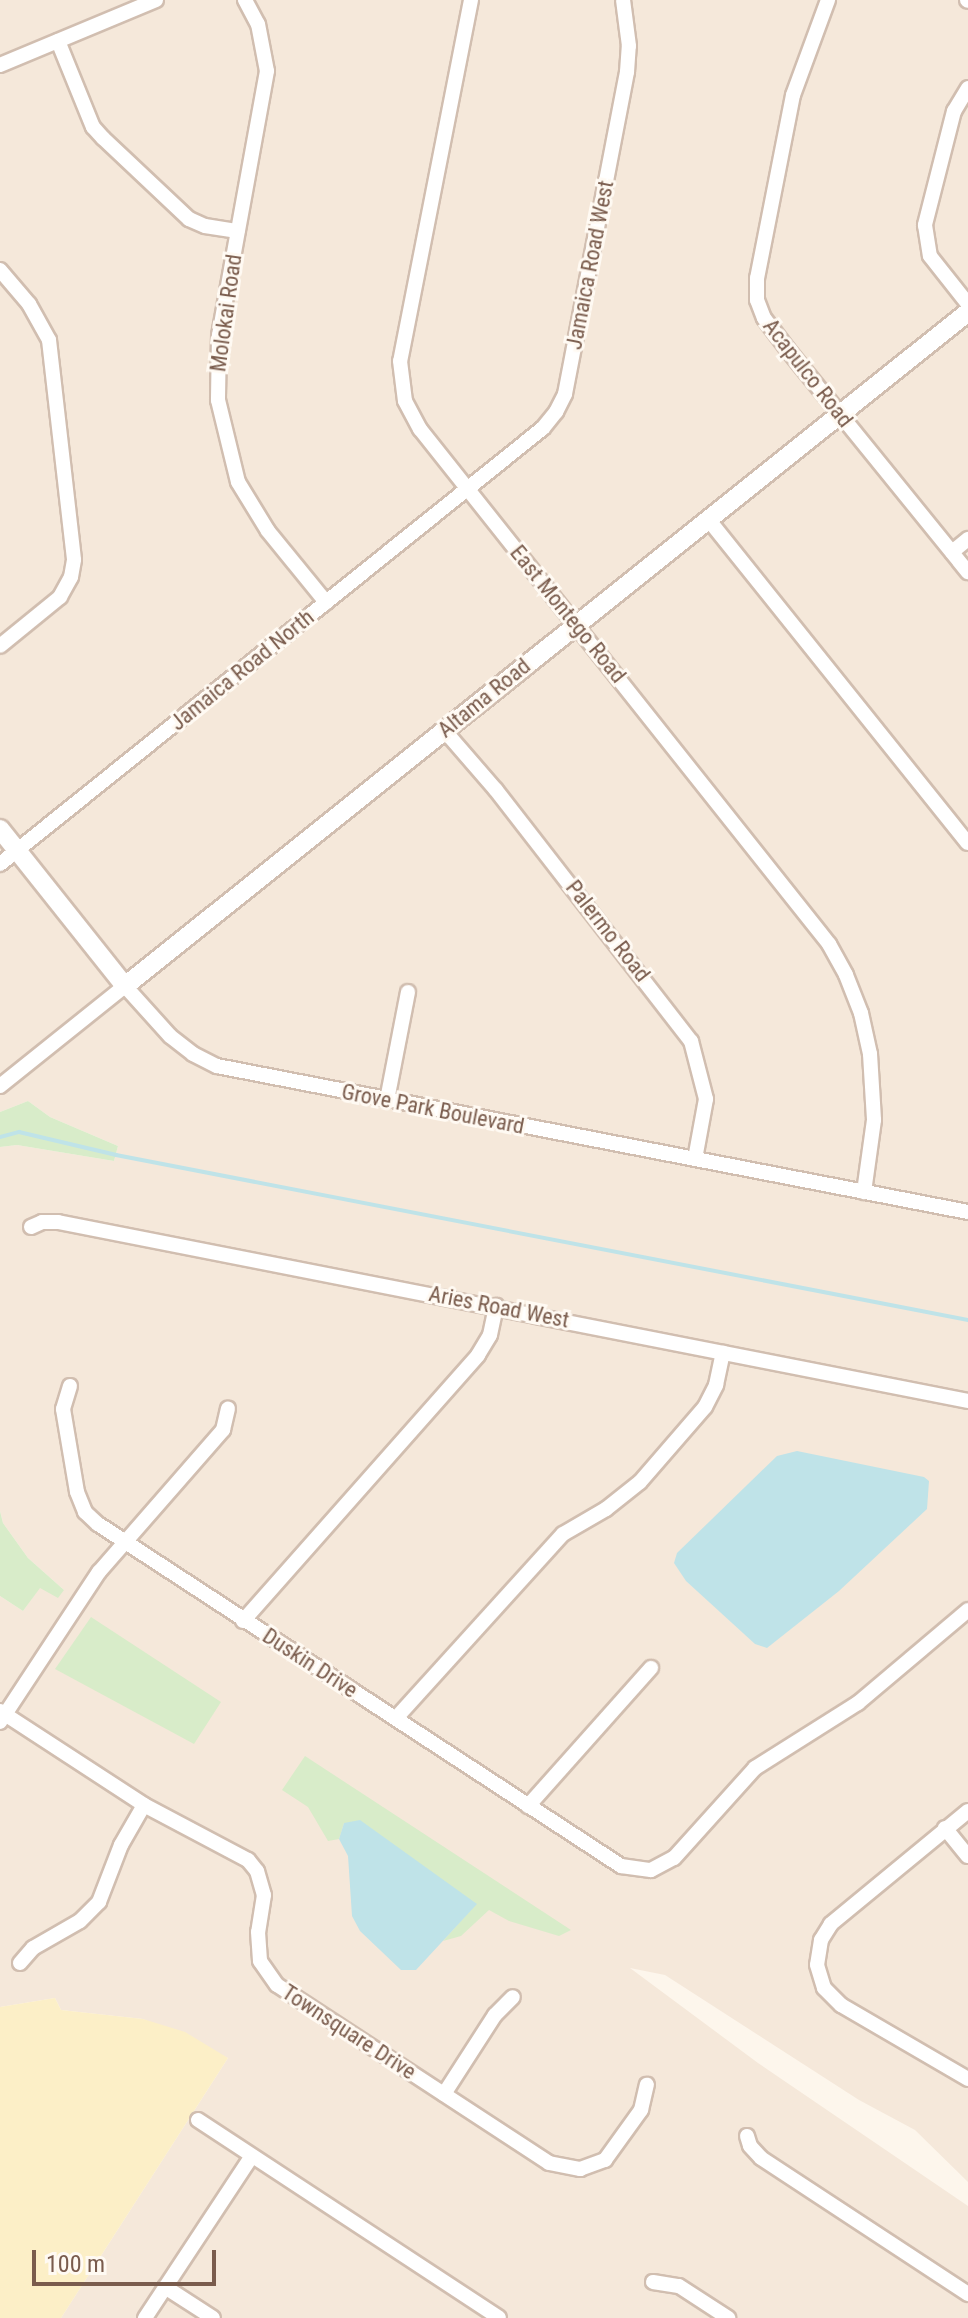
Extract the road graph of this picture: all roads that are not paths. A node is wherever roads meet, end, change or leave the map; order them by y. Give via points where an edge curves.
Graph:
1 (156, 0) edge
2 (245, 0) edge
3 (471, 0) edge
4 (623, 0) edge
5 (828, 0) edge
6 (58, 41) junction
7 (0, 65) edge
8 (968, 88) edge
9 (238, 231) junction
10 (0, 270) edge
11 (968, 304) edge
12 (968, 312) edge
13 (840, 414) junction
14 (468, 488) junction
15 (708, 519) junction
16 (968, 539) edge
17 (952, 552) junction
18 (968, 572) edge
19 (326, 602) junction
20 (576, 624) junction
21 (0, 646) edge
22 (444, 730) junction
23 (0, 829) edge
24 (968, 843) edge
25 (17, 851) junction
26 (0, 864) edge
27 (125, 986) junction
28 (408, 992) dead end
29 (0, 1086) edge
30 (387, 1100) junction
31 (695, 1159) junction
32 (864, 1192) junction
33 (968, 1212) edge
34 (31, 1227) dead end
35 (496, 1306) junction
36 (723, 1353) junction
37 (70, 1386) dead end
38 (968, 1401) edge
39 (228, 1409) dead end
40 (125, 1542) junction
41 (968, 1610) edge
42 (243, 1621) junction
43 (651, 1668) dead end
44 (2, 1716) edge
45 (396, 1718) junction
46 (144, 1805) junction
47 (528, 1806) junction
48 (968, 1811) edge
49 (945, 1828) junction
50 (968, 1856) edge
51 (20, 1963) dead end
52 (513, 1997) dead end
53 (968, 2079) edge
54 (647, 2085) dead end
55 (444, 2094) junction
56 (198, 2120) dead end
57 (747, 2136) dead end
58 (252, 2156) junction
59 (653, 2282) dead end
60 (165, 2287) junction
61 (968, 2294) edge
62 (145, 2318) edge
63 (213, 2318) edge
64 (499, 2318) edge
65 (728, 2318) edge

1 - 6 street
2 - 9 street, Molokai Road via 258,24 267,71
3 - 14 street, East Montego Road via 399,371 416,422
4 - 14 street, Jamaica Road West via 627,72 565,394 543,428
5 - 13 street, Acapulco Road via 793,95 757,300 764,318
6 - 7 street
6 - 9 street via 93,127 103,138 189,219
8 - 11 street via 954,111 925,225 930,256
9 - 19 street, Molokai Road via 216,370 223,433 238,482 253,508
10 - 21 street via 29,304 49,340 74,560 60,597
12 - 13 street, Altama Road
13 - 15 street, Altama Road
13 - 17 street, Acapulco Road
14 - 19 street, Jamaica Road North
14 - 20 street, East Montego Road
15 - 20 street, Altama Road
15 - 24 street
16 - 17 street
17 - 18 street, Acapulco Road
19 - 25 street, Jamaica Road North
20 - 22 street, Altama Road
20 - 32 street, East Montego Road via 810,916 846,975 861,1013 874,1102
22 - 27 street, Altama Road
22 - 31 street, Palermo Road via 691,1041 706,1099
23 - 25 street, Grove Park Boulevard
25 - 26 street, Jamaica Road North
25 - 27 street, Grove Park Boulevard
27 - 29 street, Altama Road
27 - 30 street, Grove Park Boulevard via 170,1036 217,1066
28 - 30 street
30 - 31 street, Grove Park Boulevard
31 - 32 street, Grove Park Boulevard
32 - 33 street, Grove Park Boulevard
34 - 35 street, Aries Road West via 58,1222
35 - 36 street, Aries Road West
35 - 42 street via 490,1335 478,1355
36 - 38 street, Aries Road West
36 - 45 street via 705,1407 640,1482 563,1534
37 - 40 street, Duskin Drive via 63,1409 77,1492 85,1512
39 - 40 street via 223,1430
40 - 42 street, Duskin Drive
40 - 44 street
41 - 47 street, Duskin Drive via 858,1703 755,1768 674,1858 651,1870 621,1866
42 - 45 street, Duskin Drive
43 - 47 street
44 - 46 street, Townsquare Drive
45 - 47 street, Duskin Drive
46 - 51 street via 121,1845 99,1902
46 - 55 street, Townsquare Drive via 221,1843 257,1871 264,1895 257,1947 266,1973 277,1985
48 - 49 street
49 - 50 street
49 - 53 street via 831,1924 818,1953 820,1980 841,2005
52 - 55 street via 495,2015
54 - 55 street, Townsquare Drive via 645,2102 615,2150 605,2160 580,2169 549,2163
56 - 58 street
57 - 61 street via 761,2158
58 - 60 street
58 - 64 street
59 - 65 street via 679,2286
60 - 62 street
60 - 63 street

